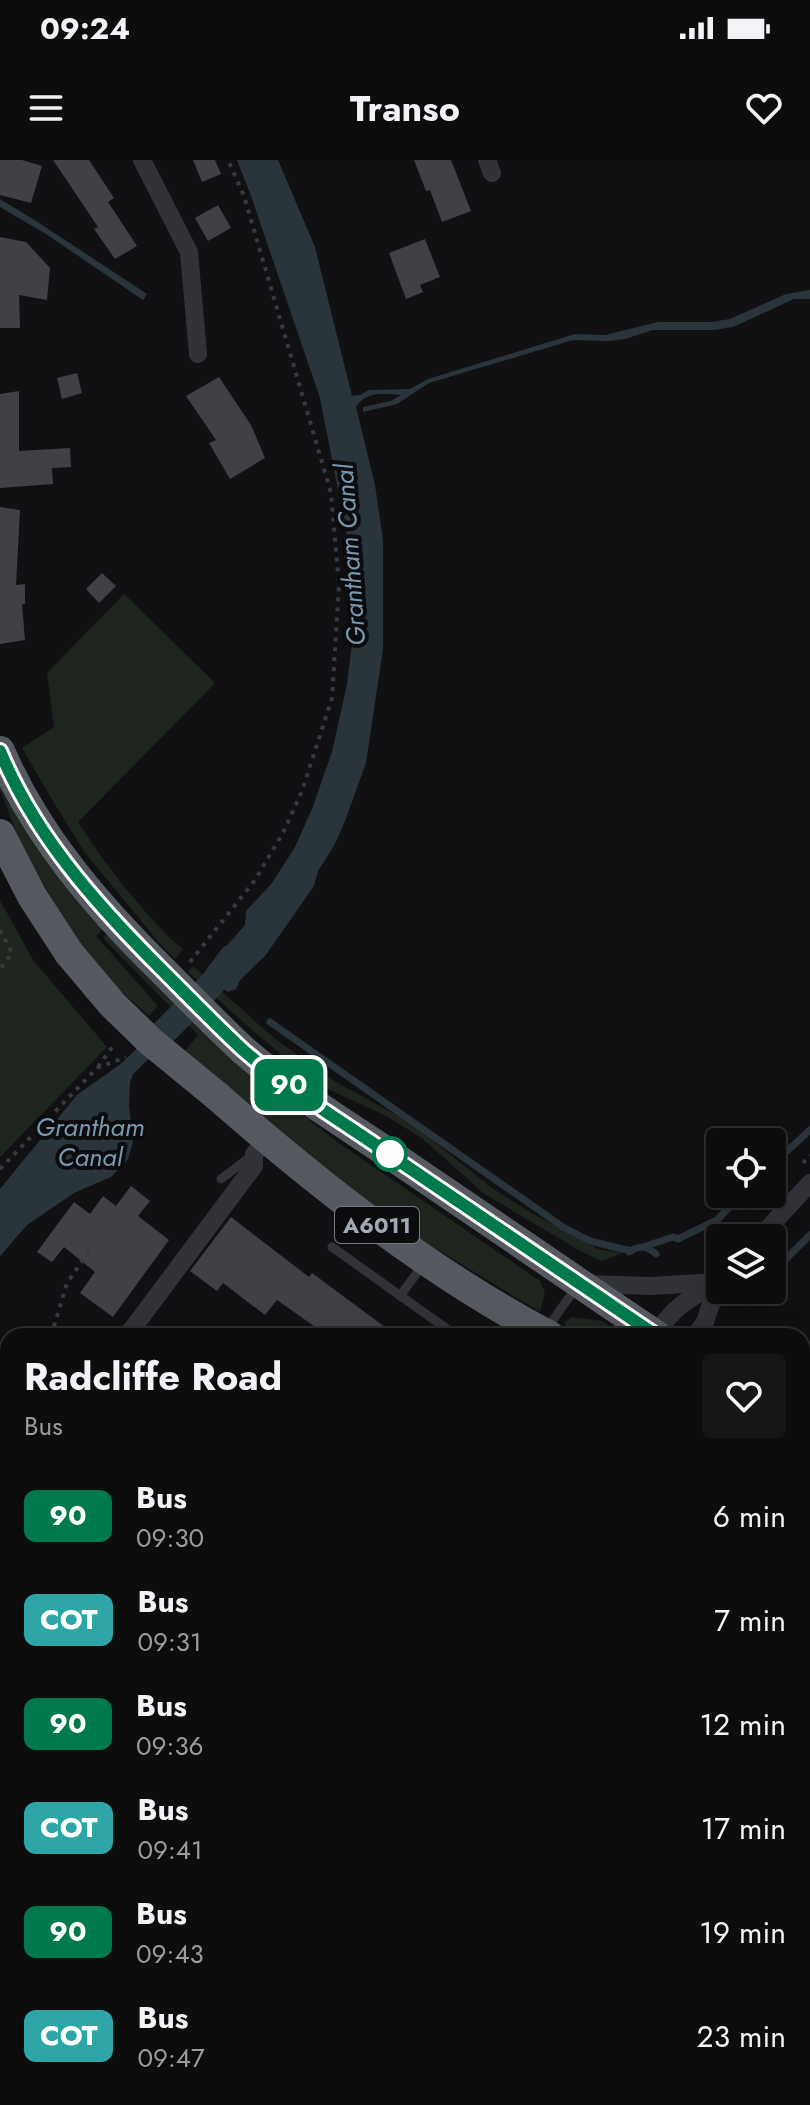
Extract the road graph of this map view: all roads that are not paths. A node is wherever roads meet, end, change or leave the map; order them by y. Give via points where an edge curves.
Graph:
1 (142, 160) edge
2 (198, 354) dead end
3 (0, 751) edge
4 (0, 834) edge
5 (261, 1147) junction
6 (221, 1179) dead end
7 (810, 1183) edge
8 (772, 1224) edge
9 (332, 1247) dead end
10 (426, 1260) junction
11 (706, 1282) edge
12 (579, 1283) junction
13 (706, 1289) edge
14 (400, 1296) junction
15 (711, 1304) edge
16 (133, 1328) edge
17 (446, 1328) edge
18 (530, 1328) edge
19 (533, 1328) edge
20 (645, 1328) edge
21 (661, 1328) edge
22 (701, 1328) edge

1 - 2 street via 189,252
3 - 12 highway, A6011 via 35,821 115,923 243,1049 326,1113
4 - 5 highway, A6011, bridge via 69,953 112,1004 217,1096
5 - 6 lane
5 - 10 highway, A6011
5 - 16 street via 254,1166
7 - 8 street
9 - 14 lane
10 - 14 lane
10 - 18 highway, A6011
11 - 12 street
12 - 19 lane
12 - 20 highway, A6011
13 - 21 street via 683,1302
14 - 17 lane
15 - 22 street

